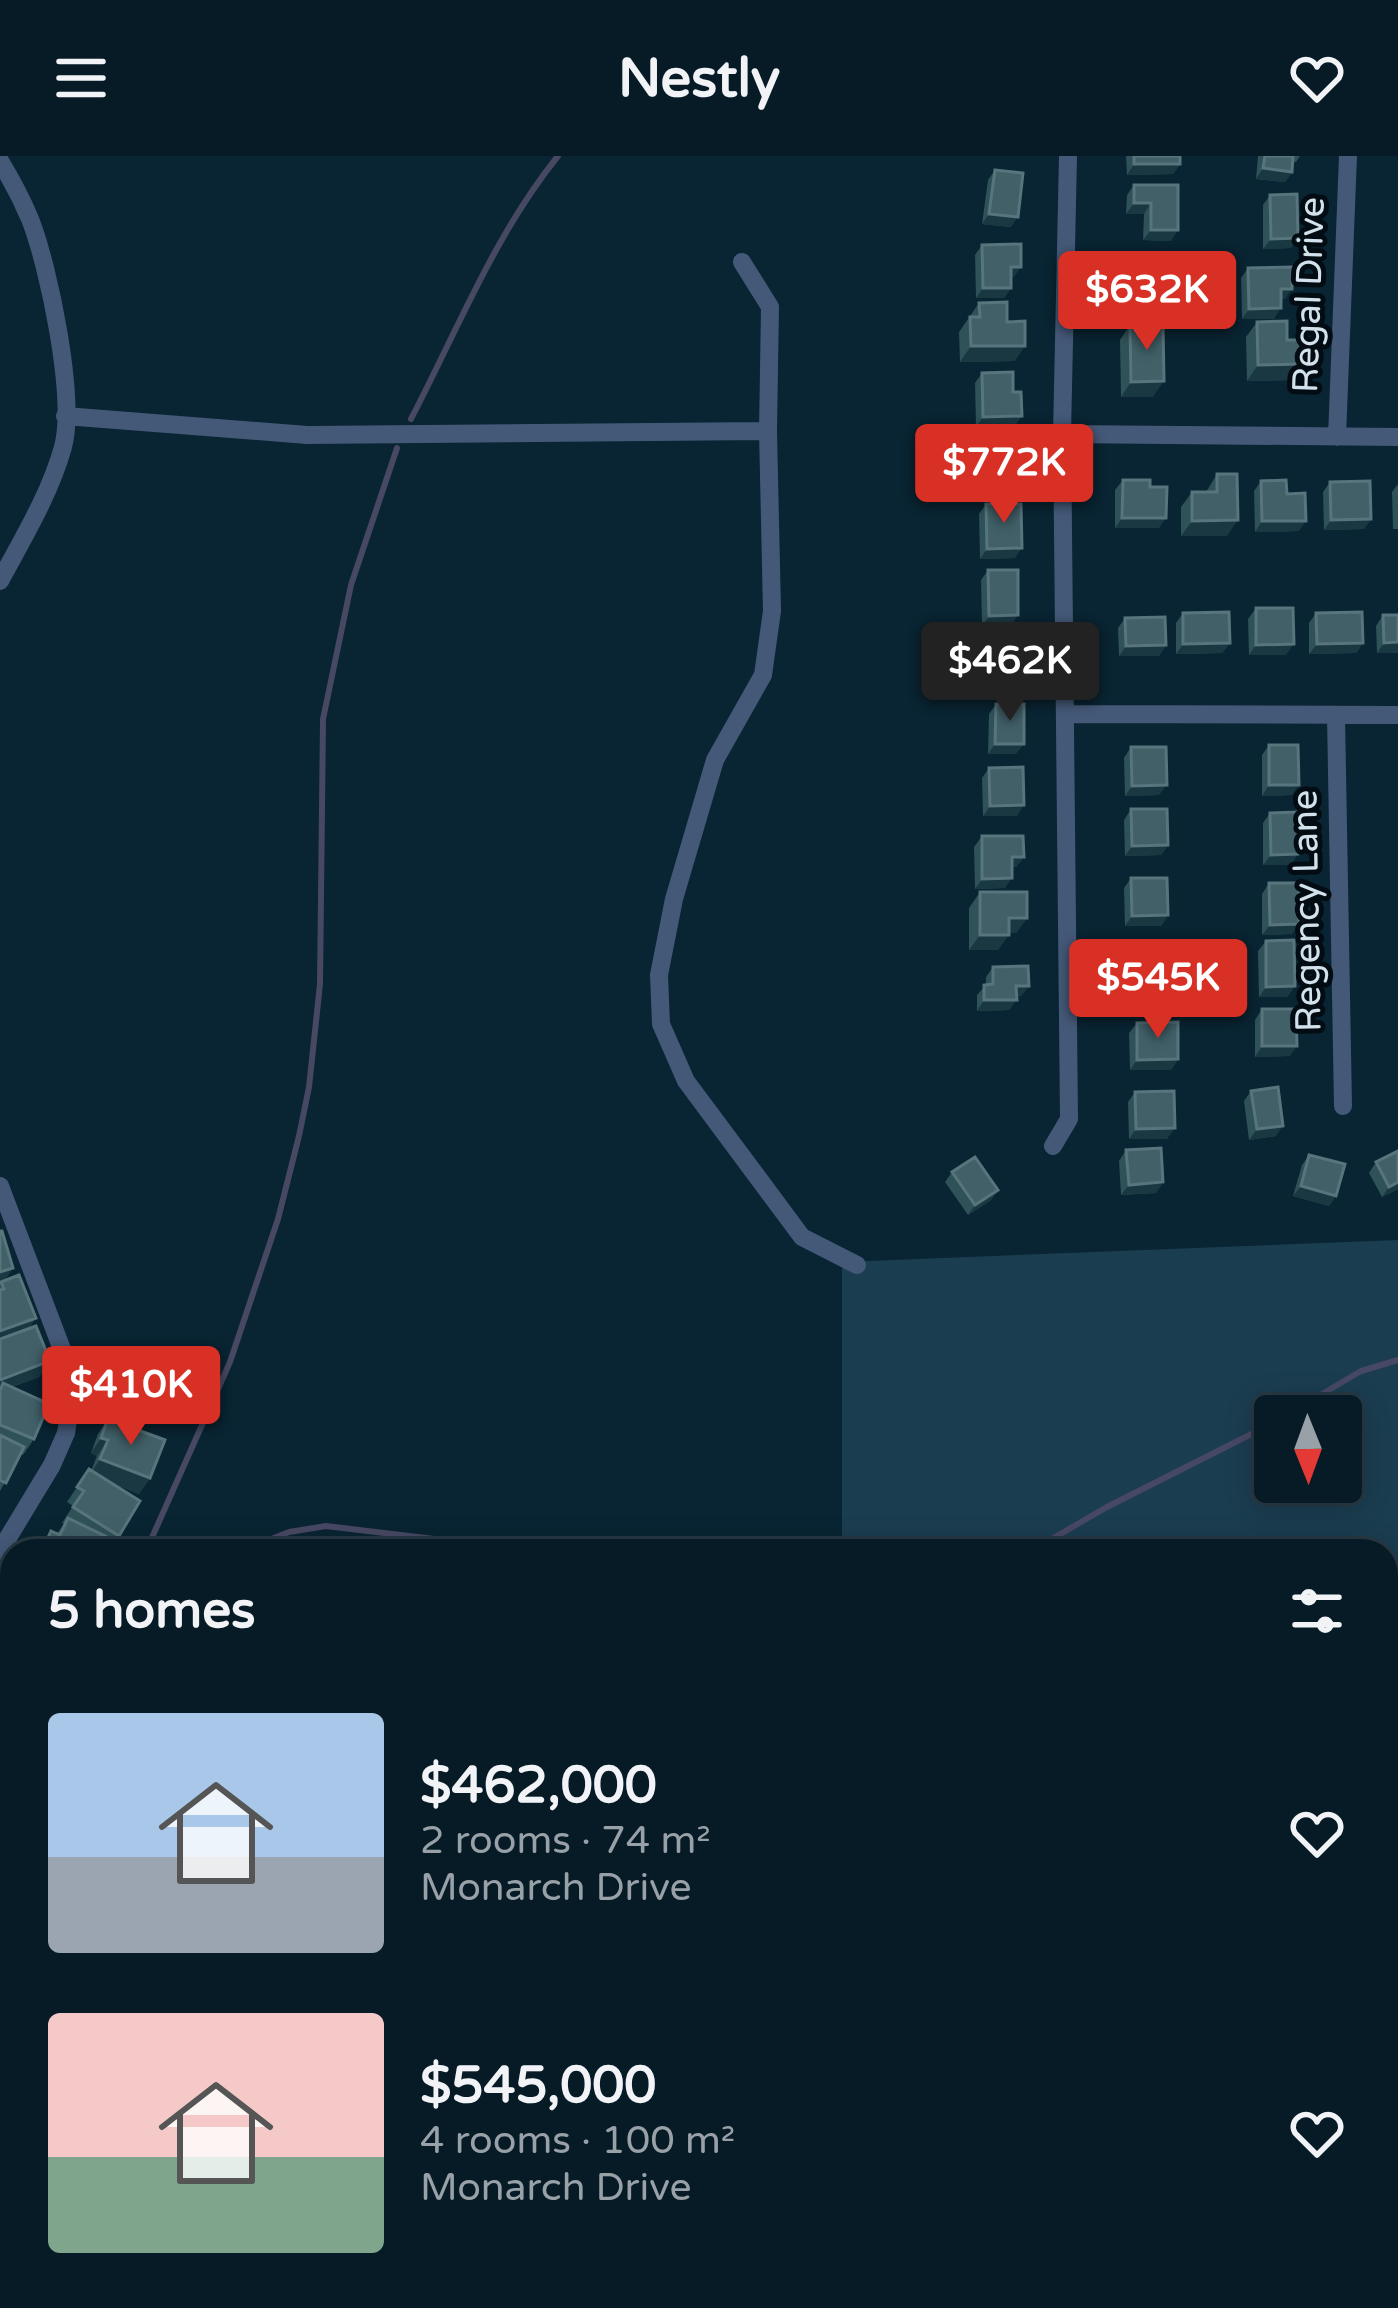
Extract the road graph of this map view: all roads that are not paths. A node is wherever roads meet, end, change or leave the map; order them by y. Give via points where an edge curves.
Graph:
1 (1068, 156) edge
2 (1348, 156) edge
3 (0, 161) edge
4 (742, 262) dead end
5 (65, 416) junction
6 (768, 431) junction
7 (1062, 434) junction
8 (1337, 437) junction
9 (1398, 437) edge
10 (0, 581) edge
11 (1066, 714) junction
12 (1398, 715) edge
13 (1336, 716) junction
14 (1343, 1106) dead end
15 (1053, 1145) dead end
16 (0, 1186) edge
17 (857, 1265) dead end
18 (7, 1539) edge

1 - 7 street
2 - 8 street, Regal Drive
3 - 5 street via 31,221 55,311
4 - 6 street via 770,307
5 - 6 street via 307,435
5 - 10 street via 43,499
6 - 17 street via 772,610 763,675 715,760 674,898 659,975 661,1024 686,1082 802,1238
7 - 8 street
7 - 11 street
8 - 9 street
11 - 13 street
11 - 15 street via 1069,1119
12 - 13 street
13 - 14 street, Regency Lane
16 - 18 street via 63,1352 71,1401 52,1465

